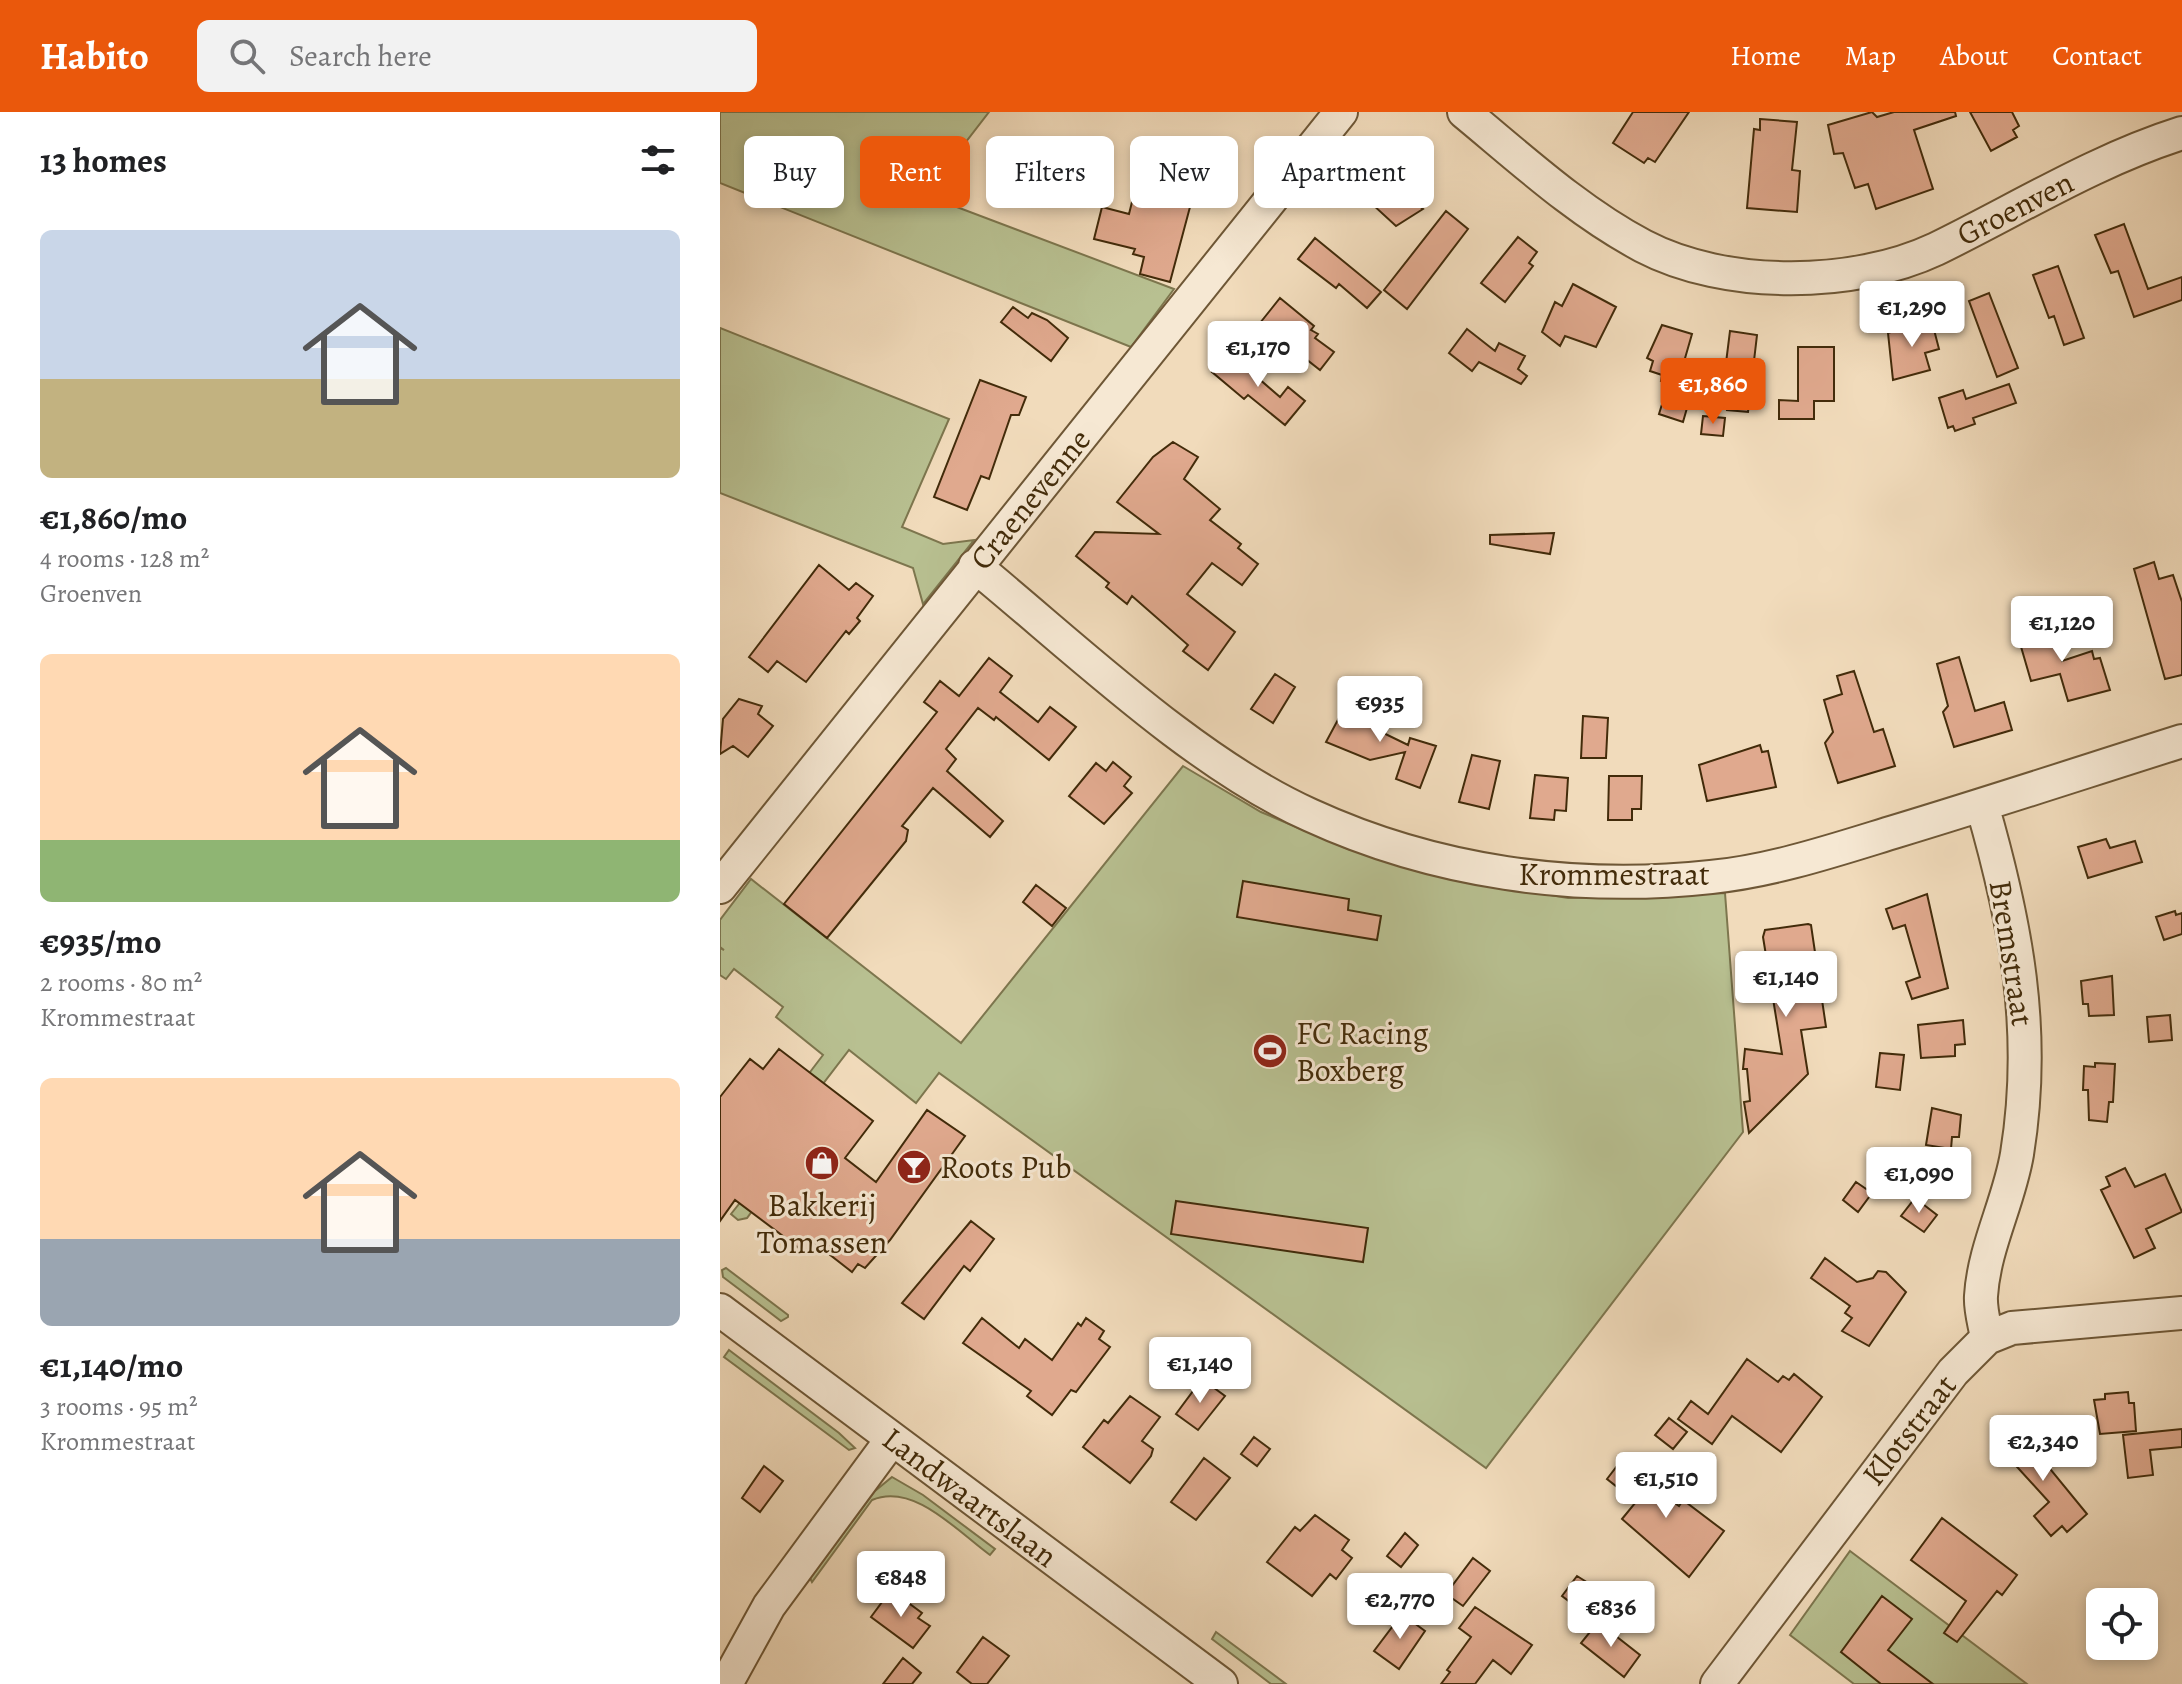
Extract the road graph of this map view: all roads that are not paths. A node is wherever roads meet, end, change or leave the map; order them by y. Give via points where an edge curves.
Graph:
1 (1341, 112) edge
2 (1464, 112) edge
3 (2182, 133) edge
4 (975, 566) junction
5 (2182, 741) edge
6 (1982, 805) junction
7 (720, 887) edge
8 (720, 1310) edge
9 (2182, 1313) edge
10 (1987, 1338) junction
11 (892, 1439) junction
12 (726, 1684) edge
13 (1221, 1684) edge
14 (1717, 1684) edge

1 - 4 street, Craenevenne
2 - 3 street, Groenven via 1583,209 1645,247 1714,270 1789,279 1859,274 1934,250 2050,188
4 - 6 street, Krommestraat via 1159,717 1238,774 1308,815 1436,859 1504,875 1559,880 1713,877 1835,850
4 - 7 street, Craenevenne
5 - 6 street, Krommestraat
6 - 10 street, Bremstraat via 2015,931 2026,1015 2017,1157 1983,1277
8 - 11 street, Landwaartslaan
9 - 10 street, Klotstraat via 2012,1328
10 - 14 street, Klotstraat via 1953,1372
11 - 12 street via 769,1606
11 - 13 street, Landwaartslaan

